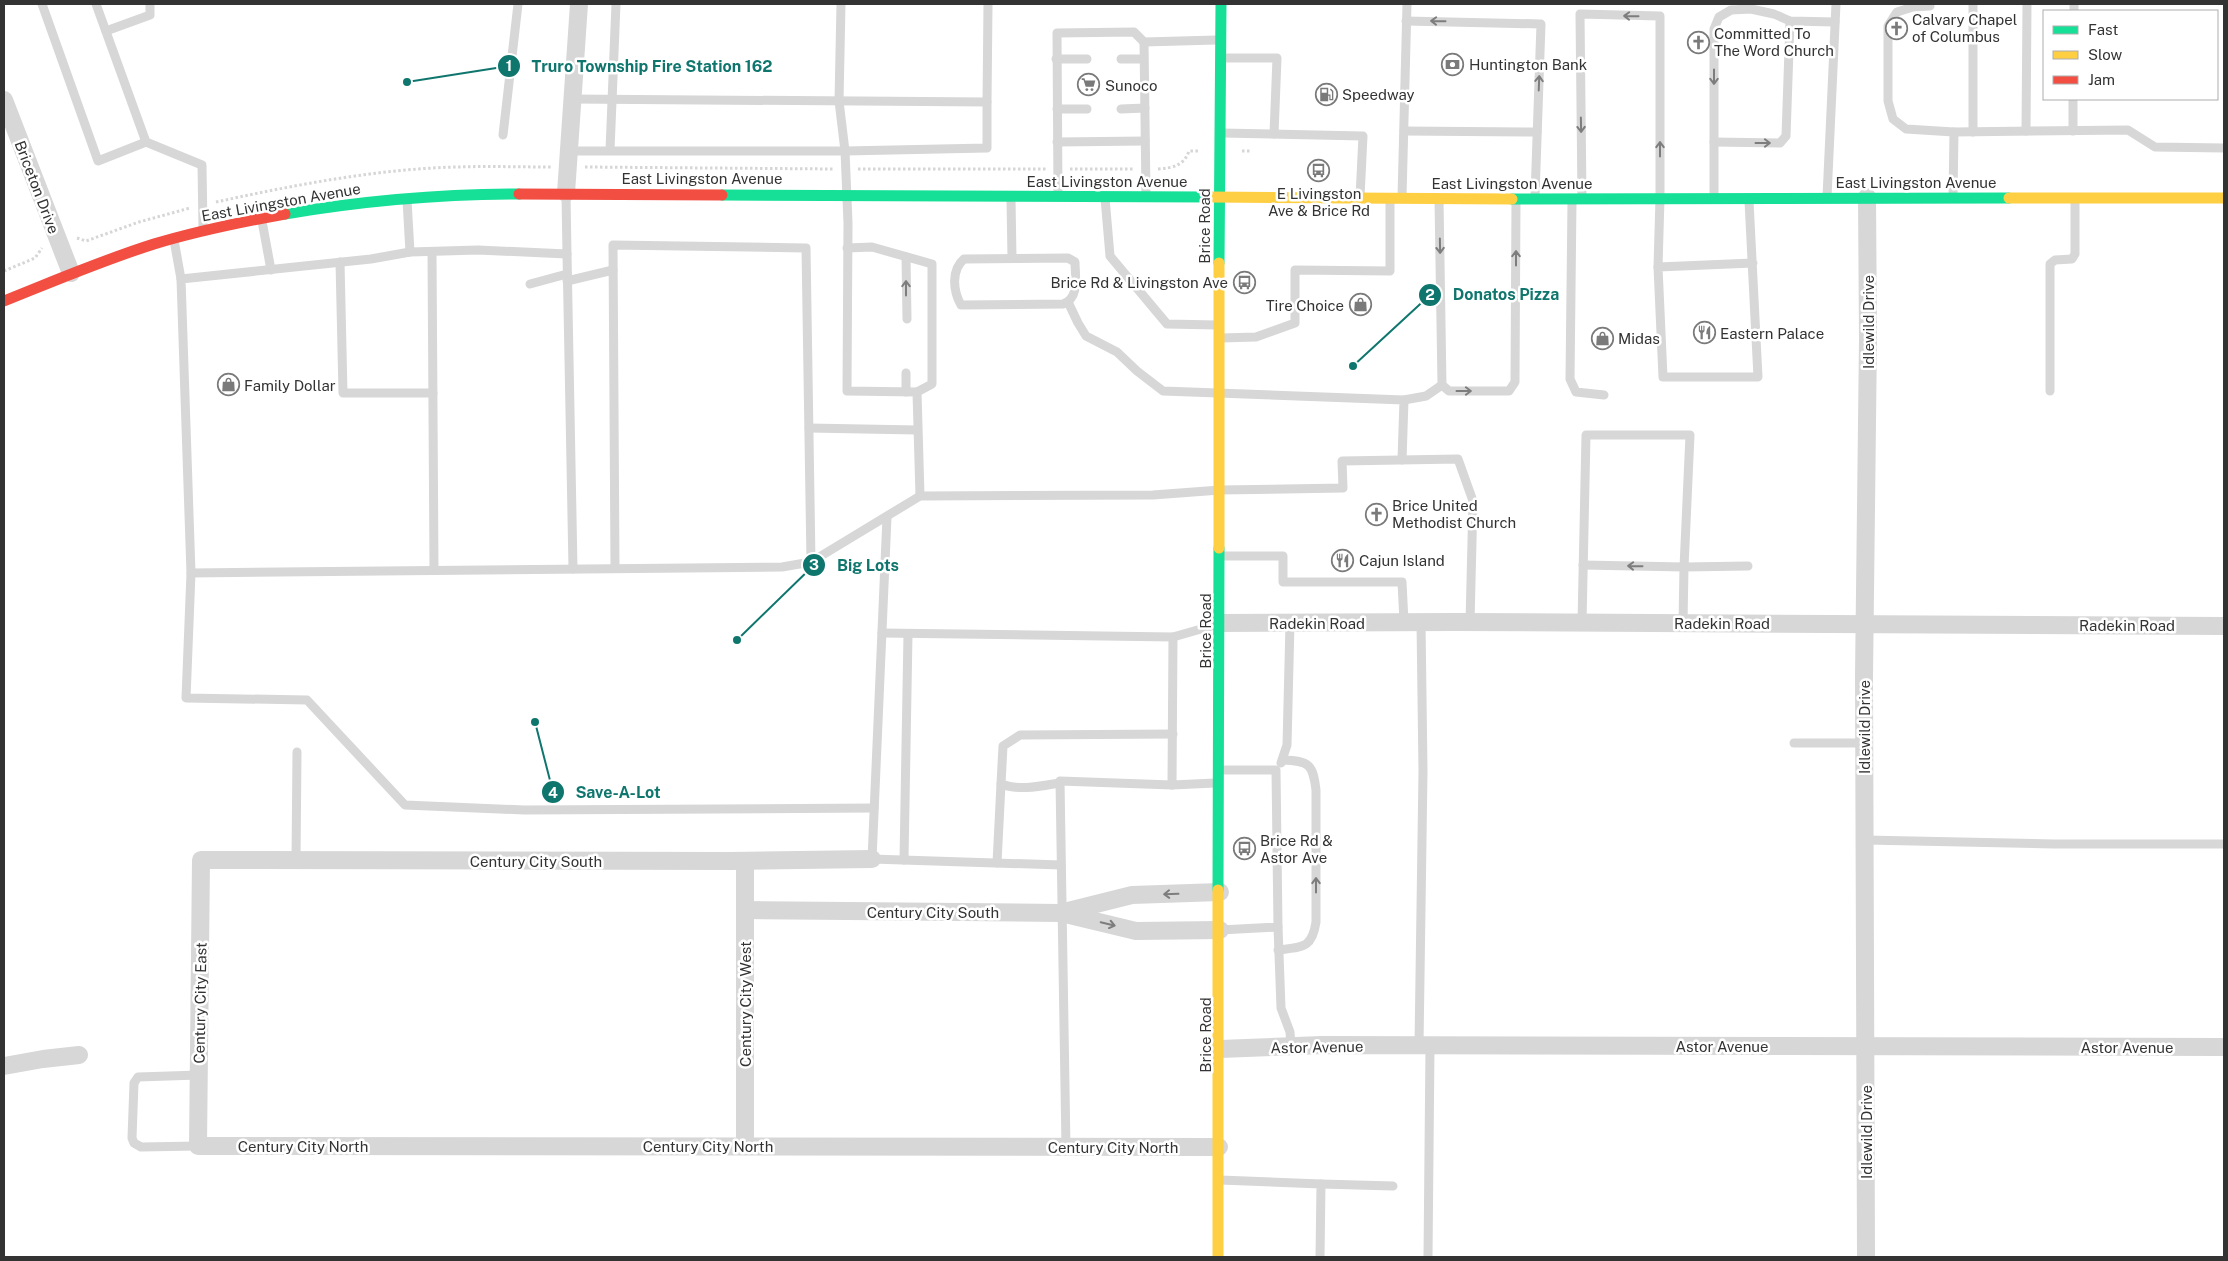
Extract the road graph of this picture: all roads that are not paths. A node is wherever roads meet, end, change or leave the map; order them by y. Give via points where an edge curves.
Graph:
1 (42, 4) edge
2 (96, 4) edge
3 (150, 4) edge
4 (518, 4) edge
5 (578, 4) edge
6 (616, 4) edge
7 (841, 4) edge
8 (988, 4) edge
9 (1221, 4) edge
10 (1407, 4) edge
11 (1836, 4) edge
12 (1973, 4) edge
13 (2027, 4) edge
14 (1930, 6) dead end
15 (1406, 20) junction
16 (1790, 21) junction
17 (1835, 22) junction
18 (106, 31) junction
19 (1222, 40) junction
20 (1144, 42) junction
21 (1221, 58) junction
22 (1056, 59) junction
23 (1087, 59) dead end
24 (1121, 59) dead end
25 (1144, 59) junction
26 (572, 99) junction
27 (4, 100) edge
28 (612, 100) junction
29 (2073, 100) edge
30 (839, 101) junction
31 (987, 102) junction
32 (1145, 108) junction
33 (1057, 109) junction
34 (1087, 109) dead end
35 (1121, 109) dead end
36 (1404, 131) junction
37 (2026, 131) junction
38 (2073, 131) junction
39 (1537, 132) junction
40 (1954, 132) junction
41 (1973, 132) junction
42 (1219, 134) junction
43 (1274, 134) junction
44 (502, 135) dead end
45 (1145, 141) junction
46 (146, 142) junction
47 (1057, 142) junction
48 (1714, 142) junction
49 (2224, 148) edge
50 (569, 150) junction
51 (610, 150) junction
52 (846, 151) junction
53 (566, 193) junction
54 (848, 194) junction
55 (1011, 195) junction
56 (1058, 195) junction
57 (1105, 195) junction
58 (1146, 196) junction
59 (1219, 197) junction
60 (1360, 197) junction
61 (1396, 197) junction
62 (1439, 197) junction
63 (1827, 197) junction
64 (1867, 197) junction
65 (1953, 197) junction
66 (407, 198) junction
67 (1516, 198) junction
68 (1535, 198) junction
69 (1577, 198) junction
70 (1660, 198) junction
71 (1714, 198) junction
72 (1749, 198) junction
73 (2076, 198) junction
74 (2224, 198) edge
75 (262, 218) junction
76 (203, 231) junction
77 (173, 238) junction
78 (847, 248) junction
79 (410, 252) junction
80 (432, 252) junction
81 (567, 254) junction
82 (906, 257) junction
83 (1012, 258) junction
84 (340, 262) junction
85 (1753, 263) junction
86 (1658, 267) junction
87 (272, 270) junction
88 (613, 270) junction
89 (71, 274) junction
90 (567, 277) junction
91 (182, 279) junction
92 (530, 284) dead end
93 (4, 301) edge
94 (1068, 302) junction
95 (907, 319) dead end
96 (1220, 325) junction
97 (1220, 338) junction
98 (906, 373) dead end
99 (1442, 385) junction
100 (906, 392) junction
101 (917, 392) junction
102 (2050, 392) dead end
103 (433, 393) junction
104 (1220, 393) junction
105 (1604, 395) dead end
106 (1404, 400) junction
107 (809, 428) junction
108 (917, 430) junction
109 (1402, 460) junction
110 (1220, 490) junction
111 (920, 496) junction
112 (886, 517) junction
113 (1220, 556) junction
114 (811, 562) junction
115 (1583, 564) junction
116 (1748, 566) dead end
117 (1684, 567) junction
118 (615, 568) junction
119 (573, 569) junction
120 (434, 570) junction
121 (191, 573) junction
122 (1413, 622) junction
123 (1470, 622) junction
124 (1220, 623) junction
125 (1290, 623) junction
126 (1582, 623) junction
127 (1683, 623) junction
128 (1865, 624) junction
129 (2224, 626) edge
130 (882, 633) junction
131 (908, 634) junction
132 (1173, 637) junction
133 (1173, 734) junction
134 (1794, 743) dead end
135 (1864, 743) junction
136 (297, 752) dead end
137 (1283, 760) junction
138 (1220, 770) junction
139 (1276, 770) junction
140 (1059, 783) junction
141 (1220, 783) junction
142 (1001, 784) junction
143 (1172, 785) junction
144 (874, 808) junction
145 (1865, 840) junction
146 (2224, 844) edge
147 (872, 859) junction
148 (201, 860) joint
149 (296, 860) junction
150 (904, 860) junction
151 (745, 861) junction
152 (997, 863) junction
153 (1061, 865) junction
154 (1220, 892) junction
155 (746, 910) junction
156 (1061, 913) junction
157 (1278, 927) junction
158 (1220, 930) junction
159 (1278, 950) junction
160 (1424, 1046) junction
161 (1291, 1047) junction
162 (1866, 1047) junction
163 (2224, 1047) edge
164 (1220, 1049) junction
165 (79, 1055) dead end
166 (4, 1066) edge
167 (199, 1075) junction
168 (198, 1146) junction
169 (745, 1146) junction
170 (1219, 1147) junction
171 (1066, 1148) junction
172 (1219, 1180) junction
173 (1321, 1184) junction
174 (1393, 1186) dead end
175 (1218, 1257) edge
176 (1320, 1257) edge
177 (1428, 1257) edge
178 (1866, 1257) edge

1 - 46 lane via 98,161
2 - 18 lane
3 - 18 lane via 150,15
4 - 44 lane
5 - 26 street
6 - 28 lane
7 - 30 lane
8 - 31 lane
9 - 19 main road, Brice Road
10 - 15 lane
11 - 17 lane
12 - 41 lane
13 - 37 lane
14 - 40 lane via 1897,12 1888,26 1888,101 1893,119 1906,129
15 - 36 lane
39 -> 15 lane via 1541,24
16 - 17 lane
48 -> 16 lane via 1780,142 1786,136
16 -> 48 lane via 1751,9 1731,10 1719,17 1714,29
17 - 63 lane
18 - 46 lane
19 - 20 lane
19 - 21 main road, Brice Road
20 - 22 lane via 1134,32 1057,33
20 - 25 lane
21 - 42 main road, Brice Road
21 - 43 lane via 1277,58
22 - 23 lane
22 - 33 lane
24 - 25 lane
25 - 32 lane
26 - 28 lane
26 - 50 street
27 - 89 street, Briceton Drive
28 - 30 lane
28 - 51 lane
29 - 38 lane
30 - 31 lane
30 - 52 lane
31 - 52 lane via 987,148
32 - 35 lane
32 - 45 lane
33 - 34 lane
33 - 47 lane
36 - 39 lane
36 - 61 lane
37 - 38 lane
37 - 41 lane
38 - 49 lane via 2128,130 2156,147
39 - 68 lane
40 - 41 lane
40 - 65 lane
42 - 43 lane
42 - 59 main road, Brice Road
43 - 60 lane via 1363,136
45 - 47 lane
45 - 58 lane
46 - 76 lane via 202,165
47 - 56 lane
48 - 71 lane
50 - 51 lane
50 - 53 street
51 - 52 lane
52 - 54 lane
53 - 54 main road, East Livingston Avenue
53 - 66 main road, East Livingston Avenue
53 - 81 lane
54 - 55 main road, East Livingston Avenue
54 - 78 lane
55 - 56 main road, East Livingston Avenue
55 - 83 lane
56 - 57 main road, East Livingston Avenue
57 - 58 main road, East Livingston Avenue
57 - 96 lane via 1110,256 1167,324
58 - 59 main road, East Livingston Avenue
59 - 60 main road, East Livingston Avenue
59 - 96 main road, Brice Road
60 - 61 main road, East Livingston Avenue
61 - 62 main road, East Livingston Avenue
61 - 97 lane via 1390,271 1295,270 1295,323 1256,338
62 - 67 main road, East Livingston Avenue
62 -> 99 lane
63 - 64 main road, East Livingston Avenue
63 - 72 main road, East Livingston Avenue
64 - 65 main road, East Livingston Avenue
64 - 128 street, Idlewild Drive
65 - 73 main road, East Livingston Avenue
66 - 75 main road, East Livingston Avenue via 333,205
66 - 79 lane
67 - 68 main road, East Livingston Avenue
99 -> 67 lane via 1449,391 1509,391 1515,382
68 - 69 main road, East Livingston Avenue
69 - 70 main road, East Livingston Avenue
70 -> 69 lane via 1660,16 1580,14
69 - 105 lane via 1570,379 1576,392
70 - 71 main road, East Livingston Avenue
70 - 86 lane
71 - 72 main road, East Livingston Avenue
72 - 85 lane
73 - 74 main road, East Livingston Avenue
73 - 102 lane via 2075,254 2072,259 2055,260 2050,264
75 - 76 main road, East Livingston Avenue
75 - 87 lane
76 - 77 main road, East Livingston Avenue
77 - 89 main road, East Livingston Avenue
77 - 91 lane
78 - 82 lane via 872,248
78 - 100 lane via 847,391
79 - 80 lane
79 - 84 lane
80 - 81 lane via 478,250
80 - 103 lane
81 - 90 lane
95 -> 82 lane
82 - 101 lane via 932,264 932,384
83 - 94 lane via 1068,258 1075,262 1076,289
83 - 94 lane via 964,259 956,270 955,295 961,305
84 - 87 lane
84 - 103 lane via 343,393
85 - 86 lane
85 - 86 lane via 1758,377 1663,377
87 - 91 lane
88 - 90 lane
88 - 107 lane via 613,246 806,248
88 - 118 lane
89 - 93 main road, East Livingston Avenue
90 - 92 lane
90 - 119 lane
91 - 121 lane
94 - 104 lane via 1086,336 1117,352 1163,391
96 - 97 main road, Brice Road
97 - 104 main road, Brice Road
98 - 100 lane
99 - 106 lane via 1426,396
100 - 101 lane
101 - 108 lane
103 - 120 lane
104 - 106 lane
104 - 110 main road, Brice Road
106 - 109 lane
107 - 108 lane
107 - 114 lane
108 - 111 lane
109 - 110 lane via 1342,461 1342,488
109 - 123 lane via 1458,459 1473,501
110 - 111 lane via 1153,495
110 - 113 main road, Brice Road
111 - 112 lane
112 - 114 lane
112 - 130 lane
113 - 122 lane via 1283,556 1283,582 1402,582
113 - 124 main road, Brice Road
114 - 118 lane via 782,567
117 -> 115 lane
115 - 117 lane via 1586,435 1690,435
115 - 126 lane
116 - 117 lane
117 - 127 lane
118 - 119 lane
119 - 120 lane
120 - 121 lane
121 - 144 lane via 186,698 307,700 405,805 524,810
122 - 123 street, Radekin Road
122 - 125 street, Radekin Road
122 - 160 lane via 1423,772
123 - 126 street, Radekin Road
124 - 125 street, Radekin Road
124 - 132 lane
124 - 138 main road, Brice Road
125 - 137 lane via 1287,745
126 - 127 street, Radekin Road
127 - 128 street, Radekin Road
128 - 129 street, Radekin Road
128 - 135 street, Idlewild Drive
130 - 131 lane
130 - 144 lane
131 - 132 lane
131 - 150 lane
132 - 133 lane
133 - 142 lane via 1020,735 1002,746
133 - 143 lane
134 - 135 lane
135 - 145 street, Idlewild Drive
136 - 149 lane
137 - 139 lane
159 -> 137 lane via 1310,943 1314,934 1315,777 1310,766 1301,760
138 - 139 lane
138 - 141 main road, Brice Road
139 - 157 lane
140 - 142 lane via 1031,787
140 - 143 lane
140 - 153 lane
141 - 143 lane
141 - 154 main road, Brice Road
142 - 152 lane
144 - 147 lane
145 - 146 lane
145 - 162 street, Idlewild Drive
147 - 150 lane
147 - 151 street, Century City South
148 - 149 street, Century City South
148 - 167 street, Century City East
149 - 151 street, Century City South
150 - 152 lane
151 - 155 street, Century City West
152 - 153 lane
153 - 156 lane
154 -> 156 street, Century City South via 1132,895
154 - 158 main road, Brice Road
155 - 156 street, Century City South
155 - 169 street, Century City West
156 -> 158 street, Century City South via 1136,931
156 - 171 lane
157 - 158 lane
157 - 159 lane
158 - 164 main road, Brice Road
159 - 161 lane via 1281,1008 1290,1032
160 - 161 street, Astor Avenue
160 - 162 street, Astor Avenue
160 - 177 lane
161 - 164 street, Astor Avenue
162 - 163 street, Astor Avenue
162 - 178 street, Idlewild Drive
164 - 170 main road, Brice Road
165 - 166 street
167 - 168 street, Century City East
167 - 168 lane via 138,1077 134,1083 132,1138 141,1147
168 - 169 street, Century City North
169 - 171 street, Century City North
170 - 171 street, Century City North
170 - 172 main road, Brice Road
172 - 173 lane
172 - 175 main road, Brice Road
173 - 174 lane
173 - 176 lane

